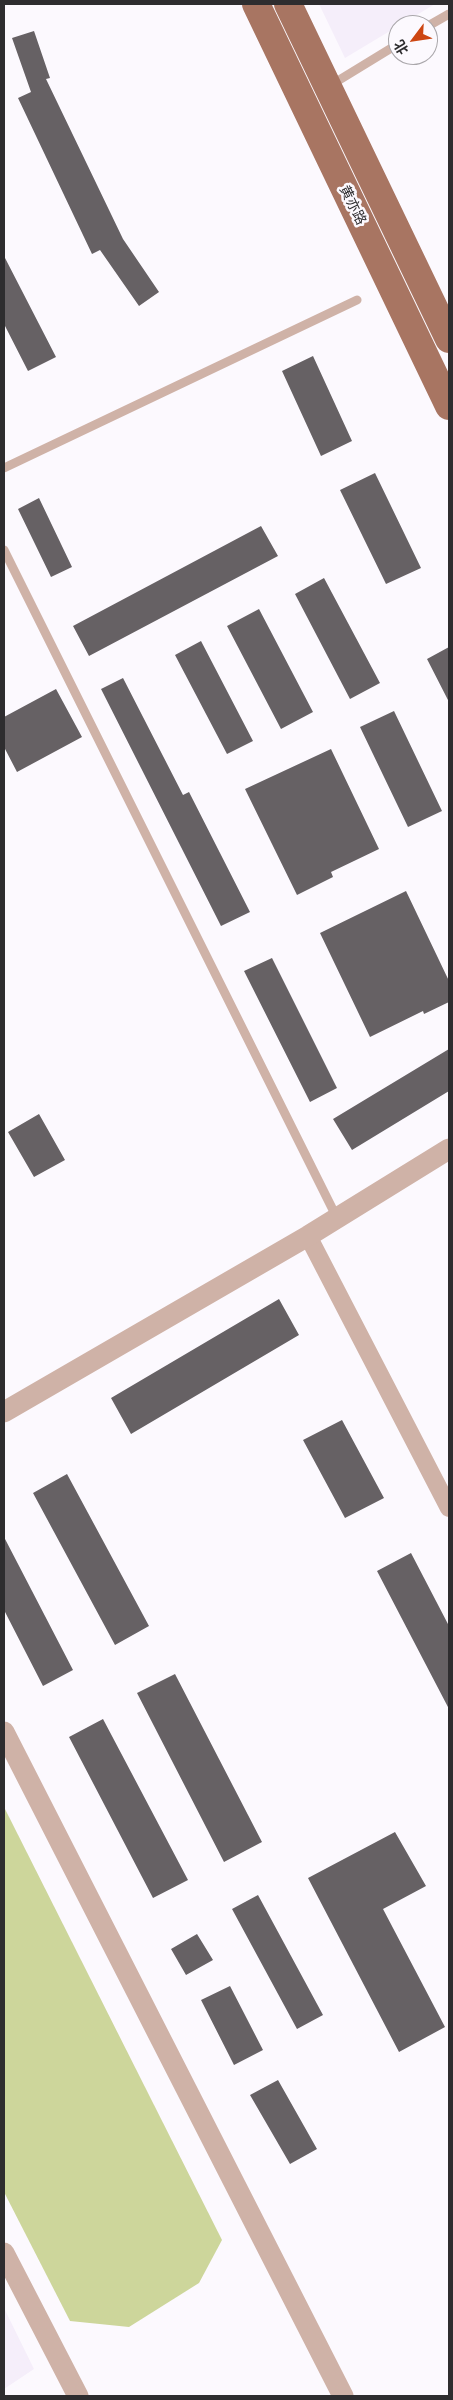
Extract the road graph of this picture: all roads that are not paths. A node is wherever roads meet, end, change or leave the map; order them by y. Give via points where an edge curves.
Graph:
1 (256, 4) edge
2 (288, 4) edge
3 (449, 14) edge
4 (438, 20) edge
5 (388, 50) edge
6 (315, 94) junction
7 (357, 300) dead end
8 (449, 340) edge
9 (449, 406) edge
10 (4, 468) edge
11 (4, 550) edge
12 (449, 1149) edge
13 (337, 1218) junction
14 (308, 1236) junction
15 (4, 1412) edge
16 (449, 1508) edge
17 (4, 1732) edge
18 (4, 2253) edge
19 (78, 2396) edge
20 (343, 2396) edge

1 - 6 main road, 黄亦路
2 - 6 main road, 黄亦路
3 - 4 lane
5 - 6 lane
6 - 8 main road, 黄亦路
6 - 9 main road, 黄亦路
7 - 10 lane
11 - 13 lane
12 - 13 street
13 - 14 street
14 - 15 street
14 - 16 street
17 - 20 street
18 - 19 street

